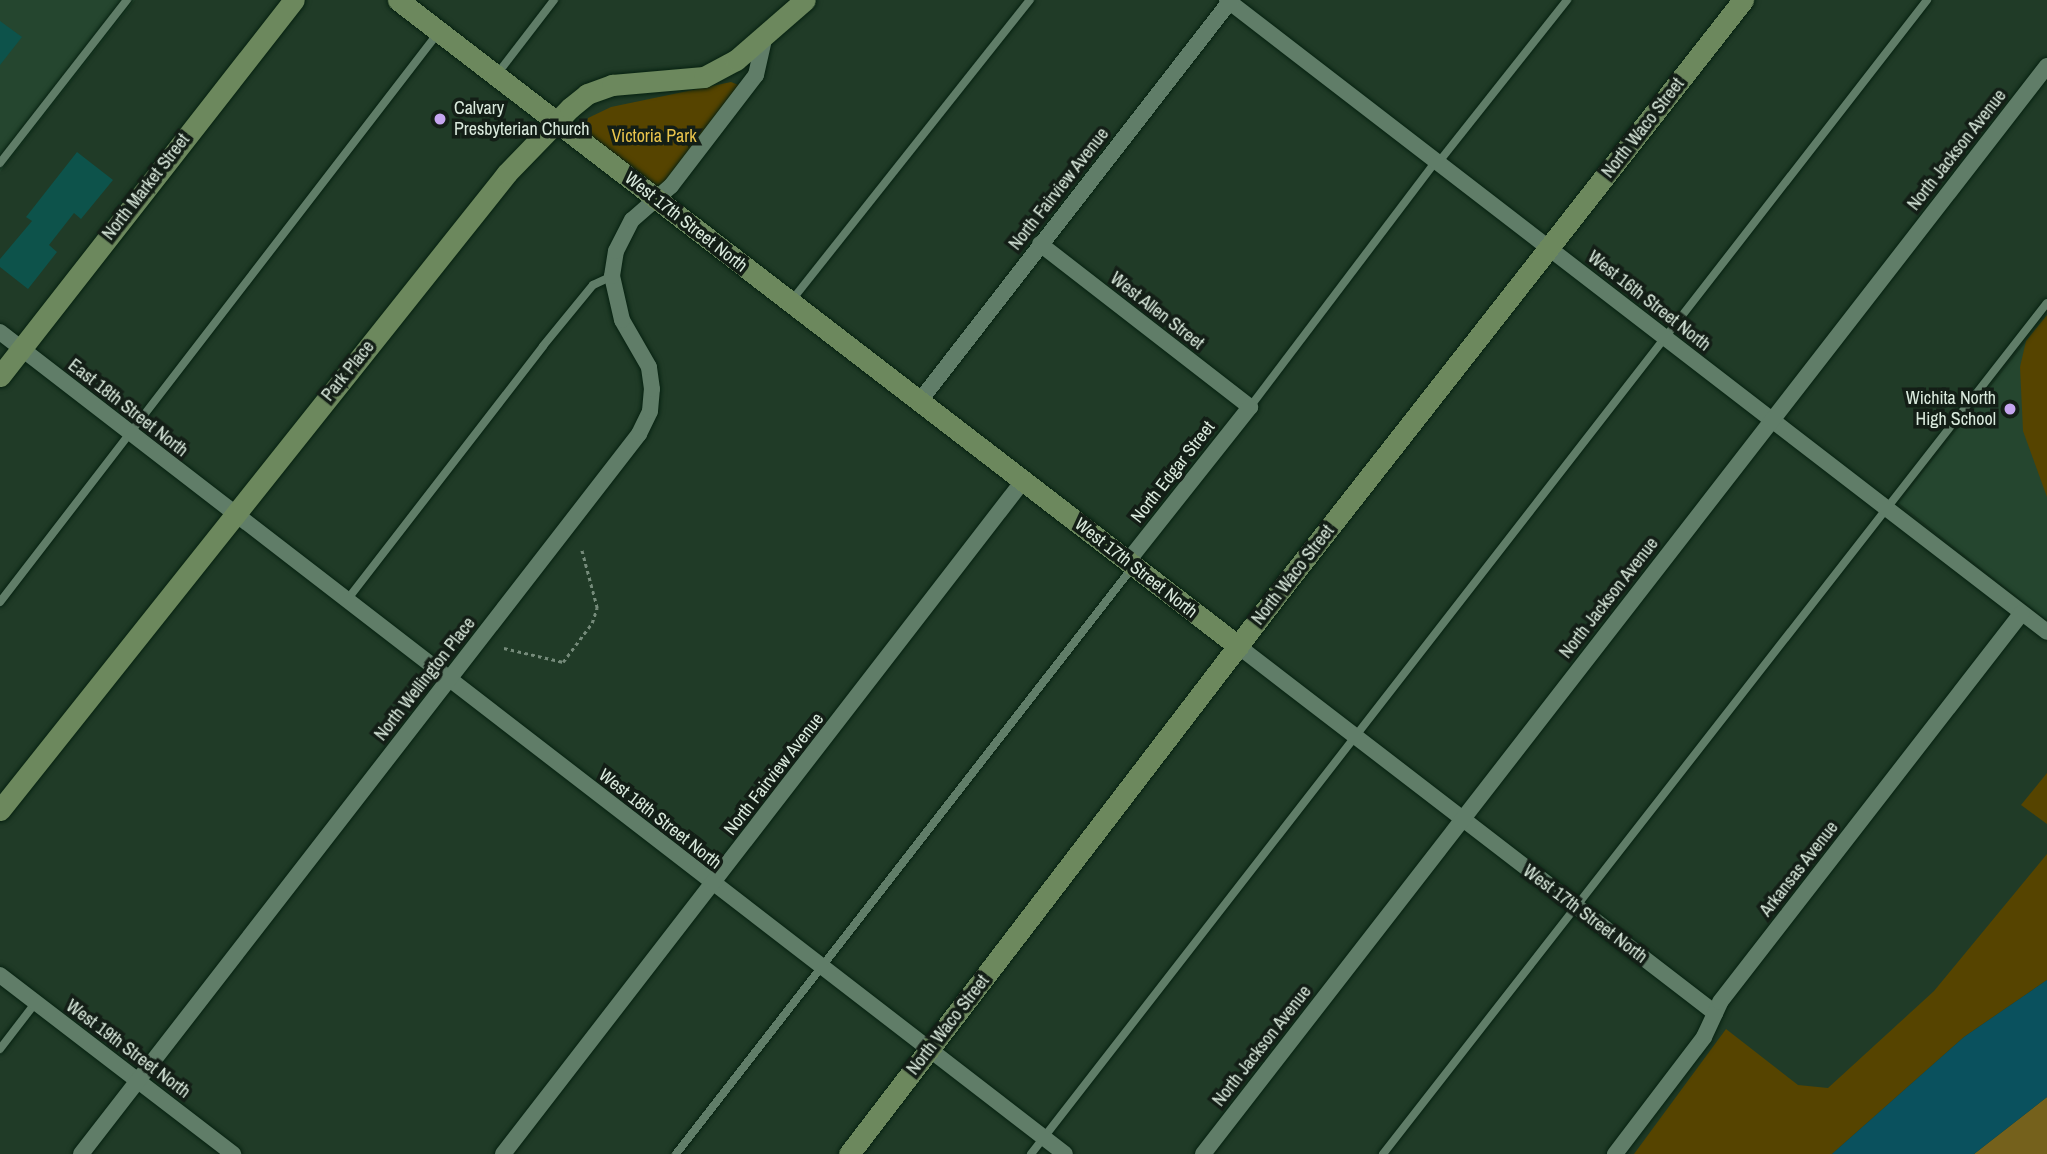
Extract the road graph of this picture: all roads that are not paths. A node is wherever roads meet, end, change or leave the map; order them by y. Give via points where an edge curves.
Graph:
1 (127, 0) edge
2 (294, 0) edge
3 (398, 0) edge
4 (554, 0) edge
5 (805, 0) edge
6 (1030, 0) edge
7 (1567, 0) edge
8 (1743, 0) edge
9 (1927, 0) edge
10 (1229, 1) edge
11 (439, 32) junction
12 (765, 35) junction
13 (2047, 66) edge
14 (496, 76) junction
15 (557, 122) junction
16 (1437, 162) junction
17 (0, 163) edge
18 (654, 198) junction
19 (1040, 244) junction
20 (1549, 248) junction
21 (612, 276) junction
22 (790, 303) junction
23 (2047, 303) edge
24 (0, 332) edge
25 (1665, 338) junction
26 (21, 349) junction
27 (0, 376) edge
28 (919, 402) junction
29 (1250, 407) junction
30 (1771, 419) junction
31 (131, 435) junction
32 (1023, 481) junction
33 (1886, 508) junction
34 (232, 514) junction
35 (1130, 564) junction
36 (0, 602) edge
37 (346, 602) junction
38 (2022, 613) junction
39 (2047, 632) edge
40 (1238, 646) junction
41 (448, 680) junction
42 (1355, 737) junction
43 (0, 810) edge
44 (1462, 820) junction
45 (713, 884) junction
46 (1574, 906) junction
47 (822, 967) junction
48 (0, 975) edge
49 (36, 1002) junction
50 (1715, 1013) junction
51 (0, 1049) edge
52 (929, 1050) junction
53 (138, 1081) junction
54 (1044, 1138) junction
55 (81, 1154) edge
56 (233, 1154) edge
57 (503, 1154) edge
58 (676, 1154) edge
59 (849, 1154) edge
60 (1031, 1154) edge
61 (1065, 1154) edge
62 (1203, 1154) edge
63 (1383, 1154) edge
64 (1615, 1154) edge

1 - 17 lane
2 - 26 street, North Market Street
3 - 11 street, West 17th Street North
4 - 14 lane
5 - 12 street, Park Place
6 - 22 lane
7 - 16 lane
8 - 20 street, North Waco Street
9 - 25 lane
10 - 16 street, West 16th Street North
10 - 19 street, North Fairview Avenue
11 - 14 street, West 17th Street North
11 - 31 lane
12 - 15 street, Park Place via 736,60 704,76 612,85 587,94
12 - 18 street via 756,75 671,186
13 - 30 street, North Jackson Avenue
14 - 15 street, West 17th Street North
15 - 18 street, West 17th Street North
15 - 34 street, Park Place via 507,173
16 - 20 street, West 16th Street North
16 - 29 lane
18 - 21 street, North Wellington Place via 632,220 616,251
18 - 22 street, West 17th Street North
19 - 28 street, North Fairview Avenue
19 - 29 street, West Allen Street
20 - 25 street, West 16th Street North
20 - 40 street, North Waco Street
21 - 37 lane via 593,285 543,346
21 - 41 street, North Wellington Place via 622,320 649,367 650,411 639,434
22 - 28 street, West 17th Street North
23 - 33 lane
24 - 26 street, East 18th Street North
25 - 30 street, West 16th Street North
25 - 42 lane
26 - 27 street, North Market Street
26 - 31 street, East 18th Street North
28 - 32 street, West 17th Street North
29 - 35 street, North Edgar Street
30 - 33 street, West 16th Street North
30 - 44 street, North Jackson Avenue
31 - 34 street, East 18th Street North
31 - 36 lane
32 - 35 street, West 17th Street North
32 - 45 street, North Fairview Avenue
33 - 38 street, West 16th Street North
33 - 46 lane
34 - 37 street, West 18th Street North
34 - 43 street, Park Place
35 - 40 street, West 17th Street North
35 - 47 lane
37 - 41 street, West 18th Street North
38 - 39 street, West 16th Street North
38 - 50 street, Arkansas Avenue
40 - 42 street, West 17th Street North
40 - 52 street, North Waco Street
41 - 45 street, West 18th Street North
41 - 53 street, North Wellington Place
42 - 44 street, West 17th Street North
42 - 54 lane
44 - 46 street, West 17th Street North
44 - 62 street, North Jackson Avenue
45 - 47 street, West 18th Street North
45 - 57 street, North Fairview Avenue
46 - 50 street, West 17th Street North
46 - 63 lane
47 - 52 street, West 18th Street North
47 - 58 lane
48 - 49 street, West 19th Street North
49 - 51 lane
49 - 53 street, West 19th Street North
50 - 64 street, Arkansas Avenue via 1704,1037
52 - 54 street, West 18th Street North
52 - 59 street, North Waco Street
53 - 55 street, North Wellington Place
53 - 56 street, West 19th Street North
54 - 60 lane
54 - 61 street, West 18th Street North

